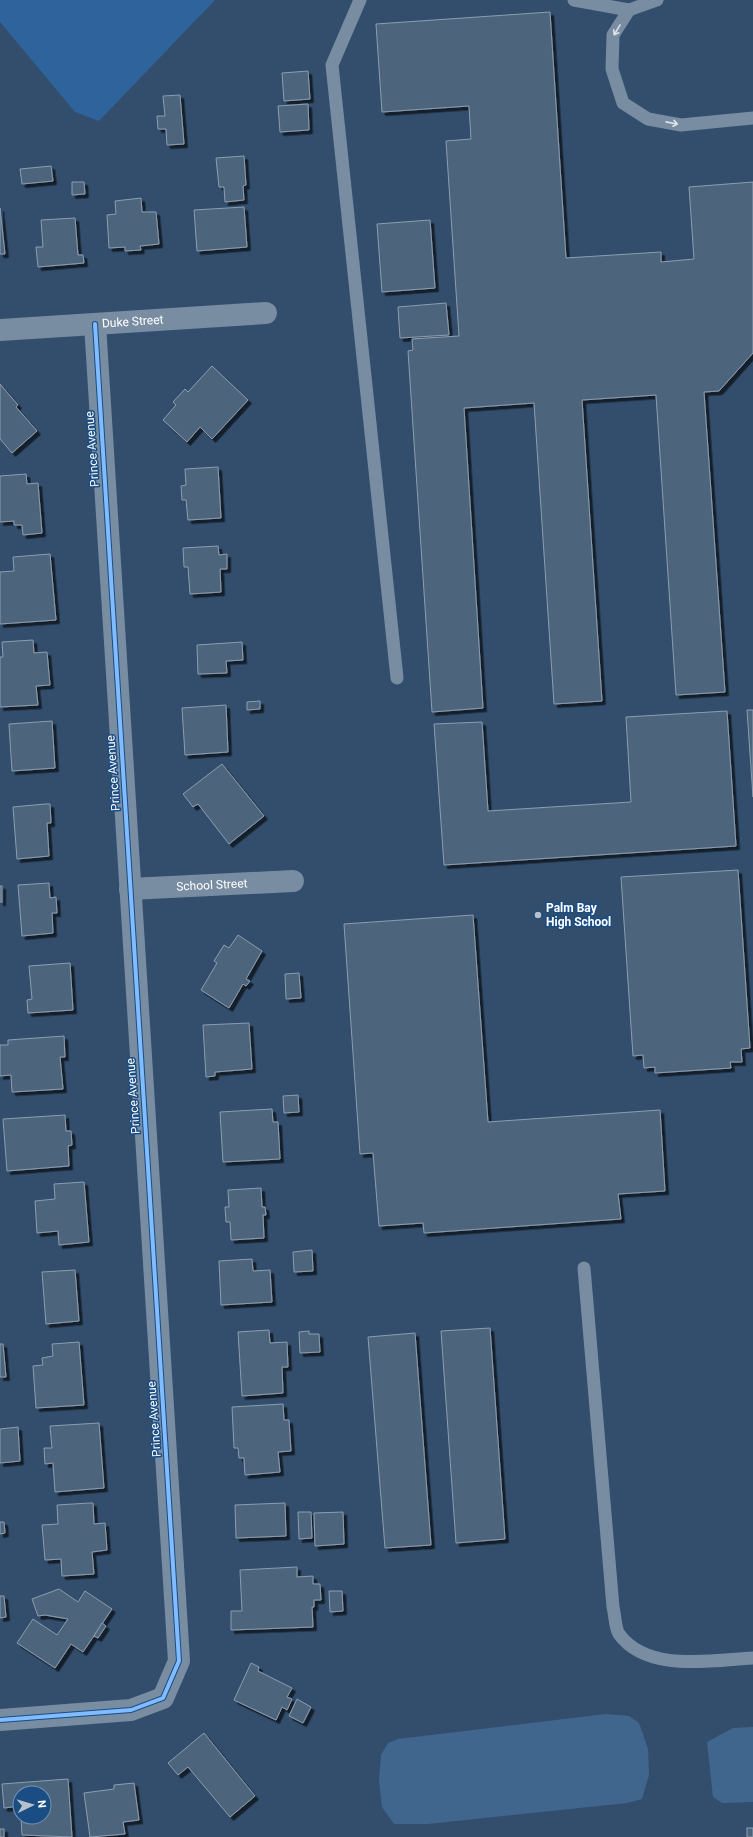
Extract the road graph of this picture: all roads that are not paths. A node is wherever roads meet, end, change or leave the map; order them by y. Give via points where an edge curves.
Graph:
1 (360, 0) edge
2 (574, 0) edge
3 (657, 0) edge
4 (629, 10) junction
5 (753, 118) edge
6 (266, 313) dead end
7 (95, 324) junction
8 (0, 330) edge
9 (397, 678) dead end
10 (294, 881) dead end
11 (130, 889) junction
12 (584, 1268) dead end
13 (753, 1658) edge
14 (0, 1720) edge

1 - 9 lane via 332,65
2 - 4 lane
3 - 4 lane
4 -> 5 lane via 613,36 612,69 623,103 648,119 681,125
6 - 7 street, Duke Street
7 - 8 street, Duke Street
7 - 11 street, Prince Avenue
10 - 11 street, School Street
11 - 14 street, Prince Avenue via 179,1661 163,1698 131,1710
12 - 13 lane via 613,1607 618,1633 636,1651 673,1662

